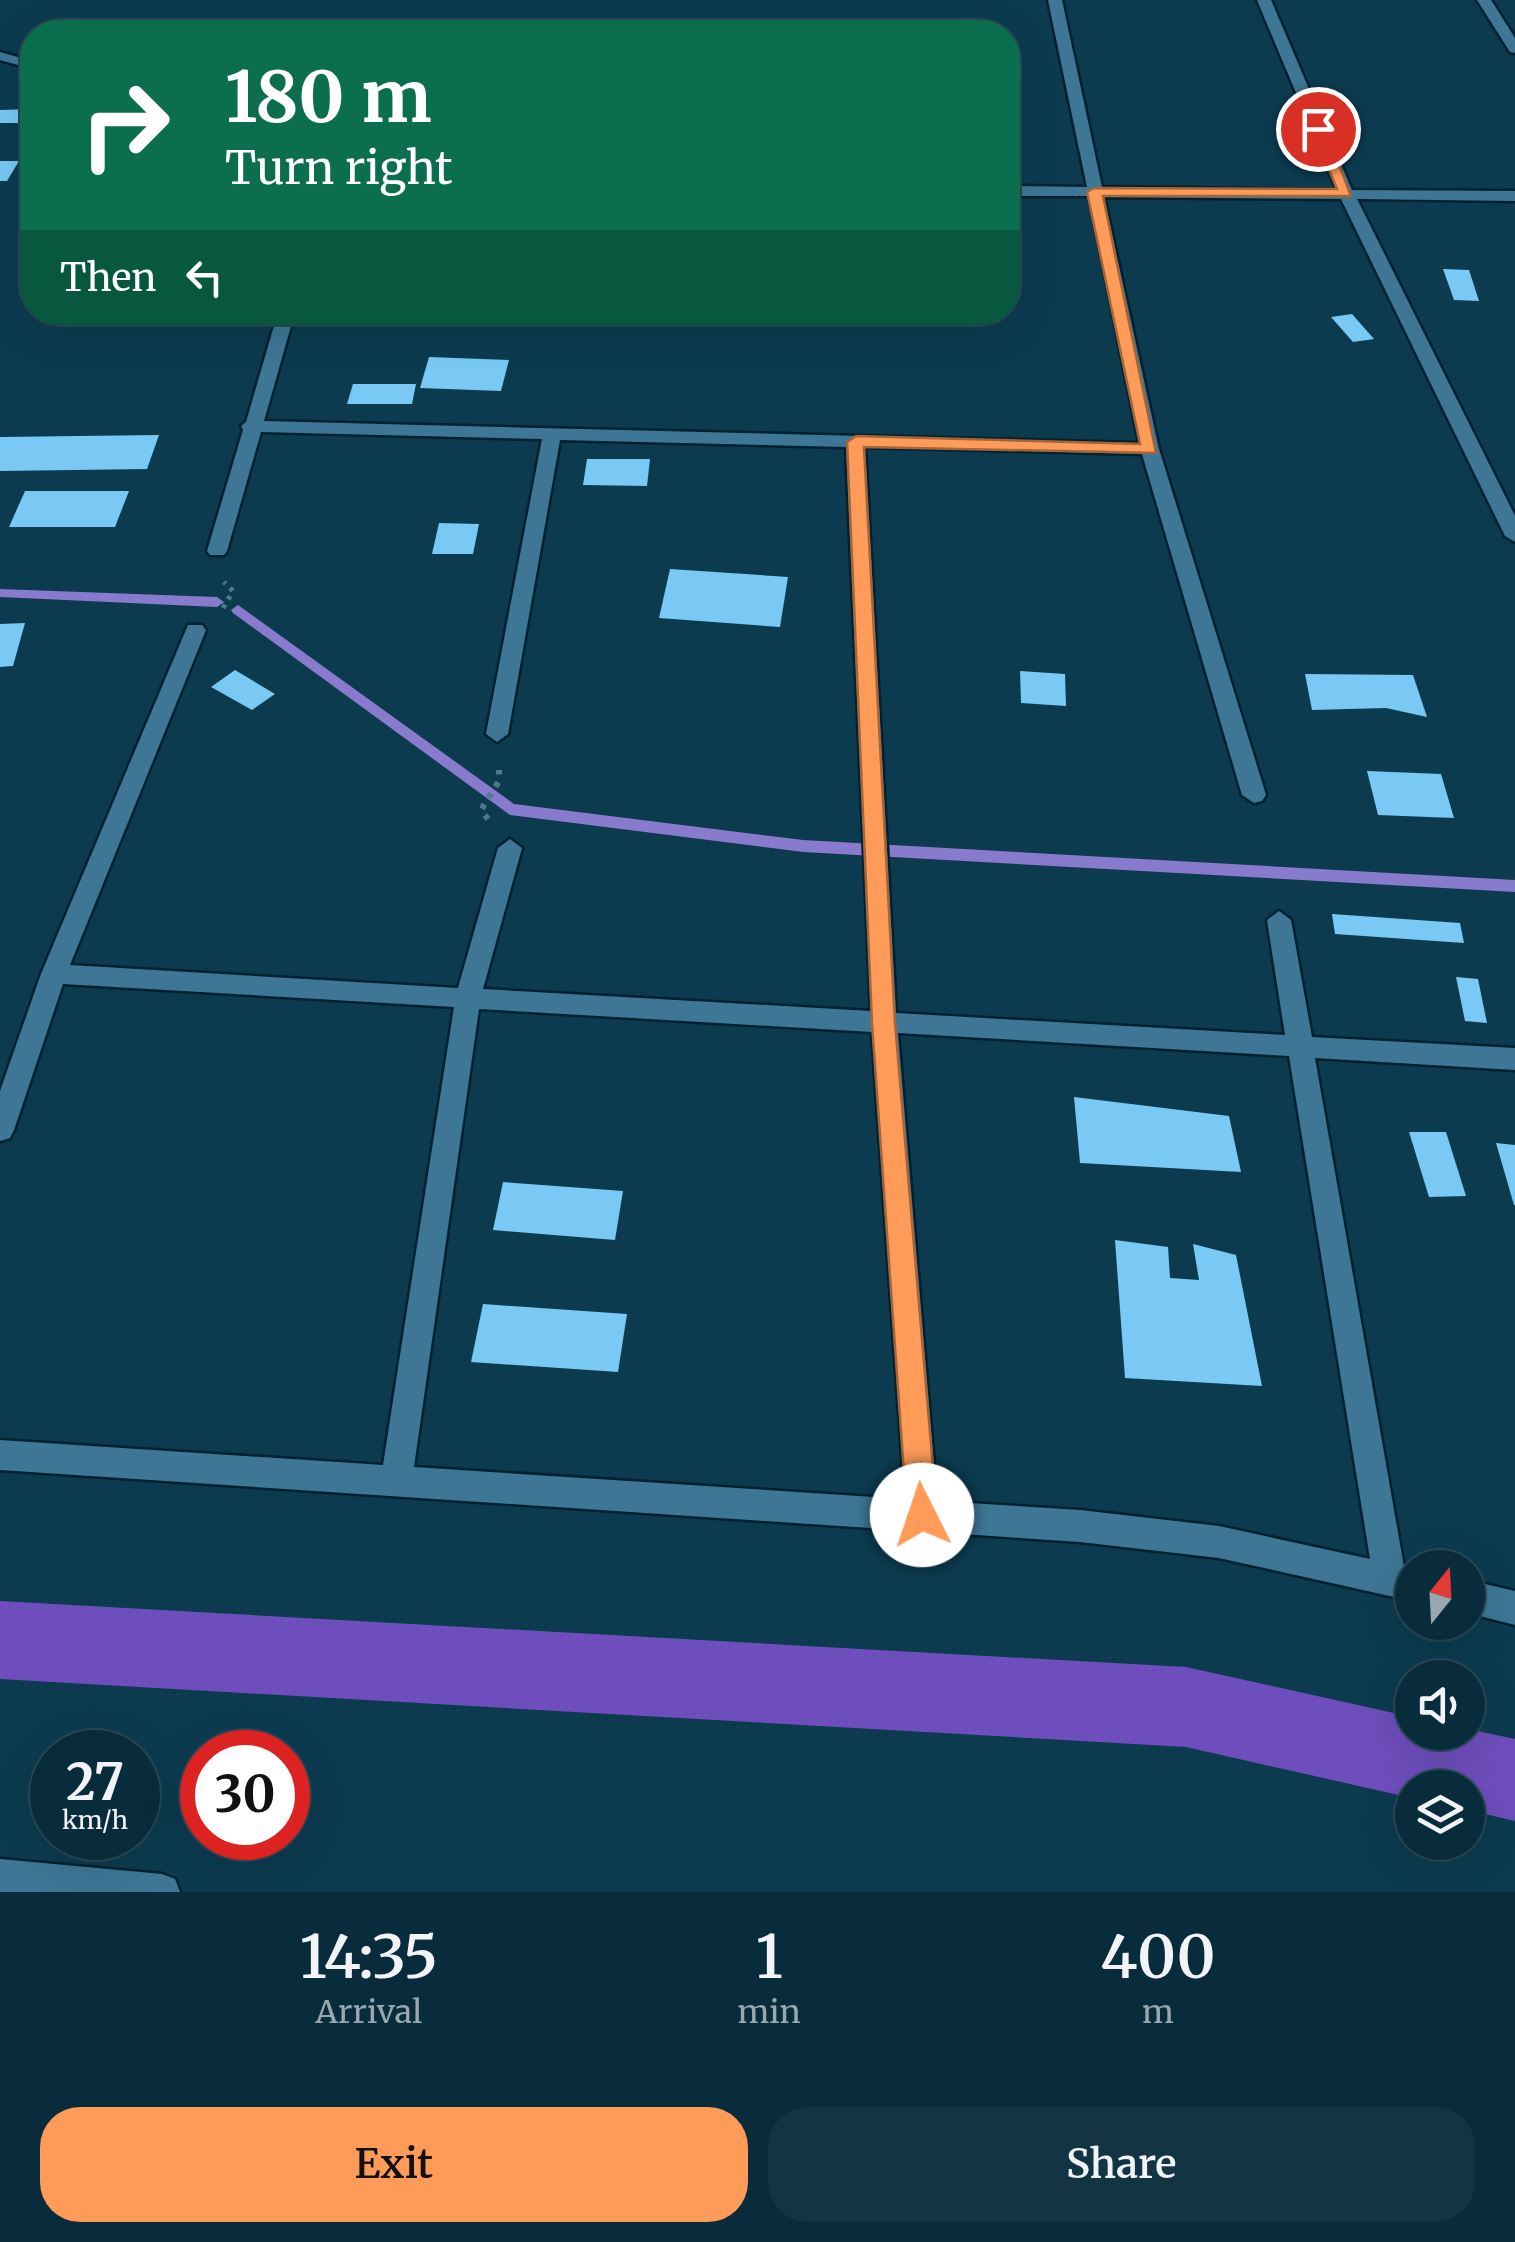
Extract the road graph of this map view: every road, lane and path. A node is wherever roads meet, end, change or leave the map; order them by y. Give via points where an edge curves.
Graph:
1 (1054, 0) edge
2 (1264, 0) edge
3 (1484, 0) edge
4 (1515, 48) edge
5 (1020, 192) edge
6 (1094, 192) junction
7 (1346, 193) junction
8 (1515, 196) edge
9 (283, 325) edge
10 (250, 426) junction
11 (552, 434) junction
12 (856, 442) junction
13 (1150, 449) junction
14 (1515, 536) edge
15 (216, 551) joint
16 (194, 630) joint
17 (497, 734) dead end
18 (500, 781) dead end
19 (1254, 795) dead end
20 (481, 810) dead end
21 (510, 848) dead end
22 (1279, 920) dead end
23 (54, 974) junction
24 (468, 998) junction
25 (884, 1023) junction
26 (1302, 1048) junction
27 (1515, 1059) edge
28 (0, 1130) edge
29 (0, 1455) edge
30 (397, 1479) junction
31 (922, 1515) junction
32 (1395, 1550) edge
33 (1395, 1581) edge
34 (1485, 1602) edge
35 (1515, 1608) edge
36 (0, 1877) edge
37 (162, 1892) edge

1 - 6 street
2 - 7 street
3 - 4 street
5 - 6 street
6 - 7 street
6 - 13 street
7 - 8 street
7 - 14 street
9 - 10 street
10 - 11 street
10 - 15 street
11 - 12 street
11 - 17 street
12 - 13 street
12 - 25 street
13 - 19 street
15 - 16 path via 216,574 233,592 220,613
16 - 23 street
18 - 20 path
21 - 24 street
22 - 26 street
23 - 24 street
23 - 28 street
24 - 25 street
24 - 30 street
25 - 26 street
25 - 31 street
26 - 27 street
26 - 32 street
29 - 30 street
30 - 31 street
31 - 33 street via 1219,1542
34 - 35 street
36 - 37 street

